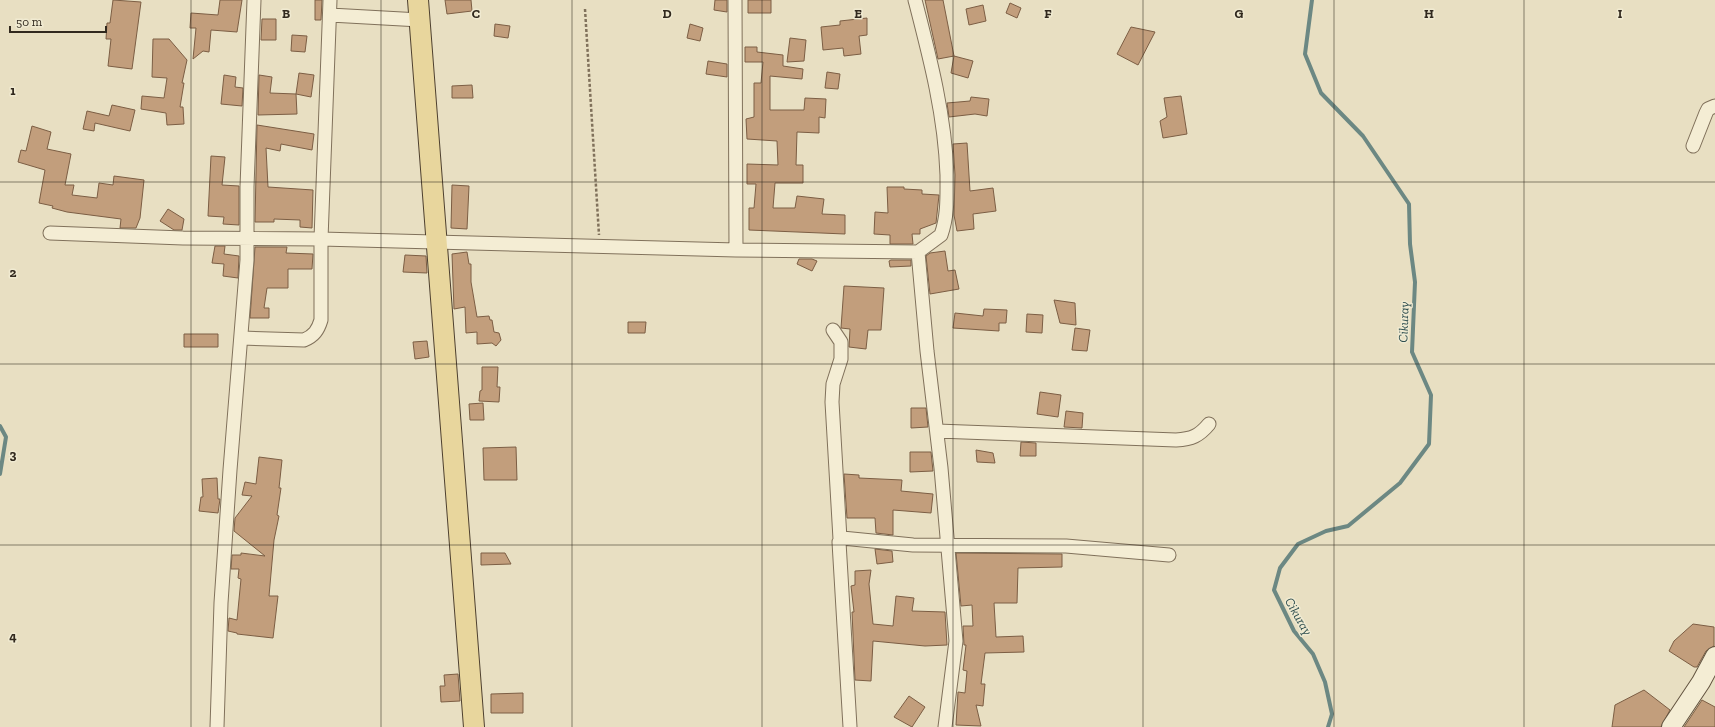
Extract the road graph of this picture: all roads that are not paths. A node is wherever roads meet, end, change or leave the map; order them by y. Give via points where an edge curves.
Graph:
1 (254, 0) edge
2 (330, 0) edge
3 (418, 0) edge
4 (735, 0) edge
5 (915, 0) edge
6 (330, 15) junction
7 (420, 20) junction
8 (1715, 106) edge
9 (1693, 146) dead end
10 (50, 232) dead end
11 (247, 239) junction
12 (321, 239) junction
13 (436, 242) junction
14 (736, 250) junction
15 (918, 252) junction
16 (833, 330) dead end
17 (242, 338) junction
18 (1209, 424) dead end
19 (937, 431) junction
20 (840, 539) junction
21 (948, 545) junction
22 (1169, 555) dead end
23 (1715, 656) edge
24 (217, 727) edge
25 (474, 727) edge
26 (850, 727) edge
27 (945, 727) edge
28 (1671, 727) edge

1 - 11 street
2 - 6 street
3 - 7 main road
4 - 14 street
5 - 15 street via 943,122 947,207 941,235
6 - 7 street
6 - 12 street
7 - 13 main road
8 - 9 street via 1708,109
10 - 11 street
11 - 12 street
11 - 17 street
12 - 13 street
12 - 17 street via 321,320 312,337 304,340
13 - 14 street
13 - 25 main road
14 - 15 street
15 - 19 street
16 - 20 street via 841,342 841,359 833,384 832,402
17 - 24 street via 221,603
18 - 19 street via 1199,436 1176,440
19 - 21 street
20 - 21 street via 908,545
20 - 26 street
21 - 22 street via 1066,546
21 - 27 street via 956,641
23 - 28 street

